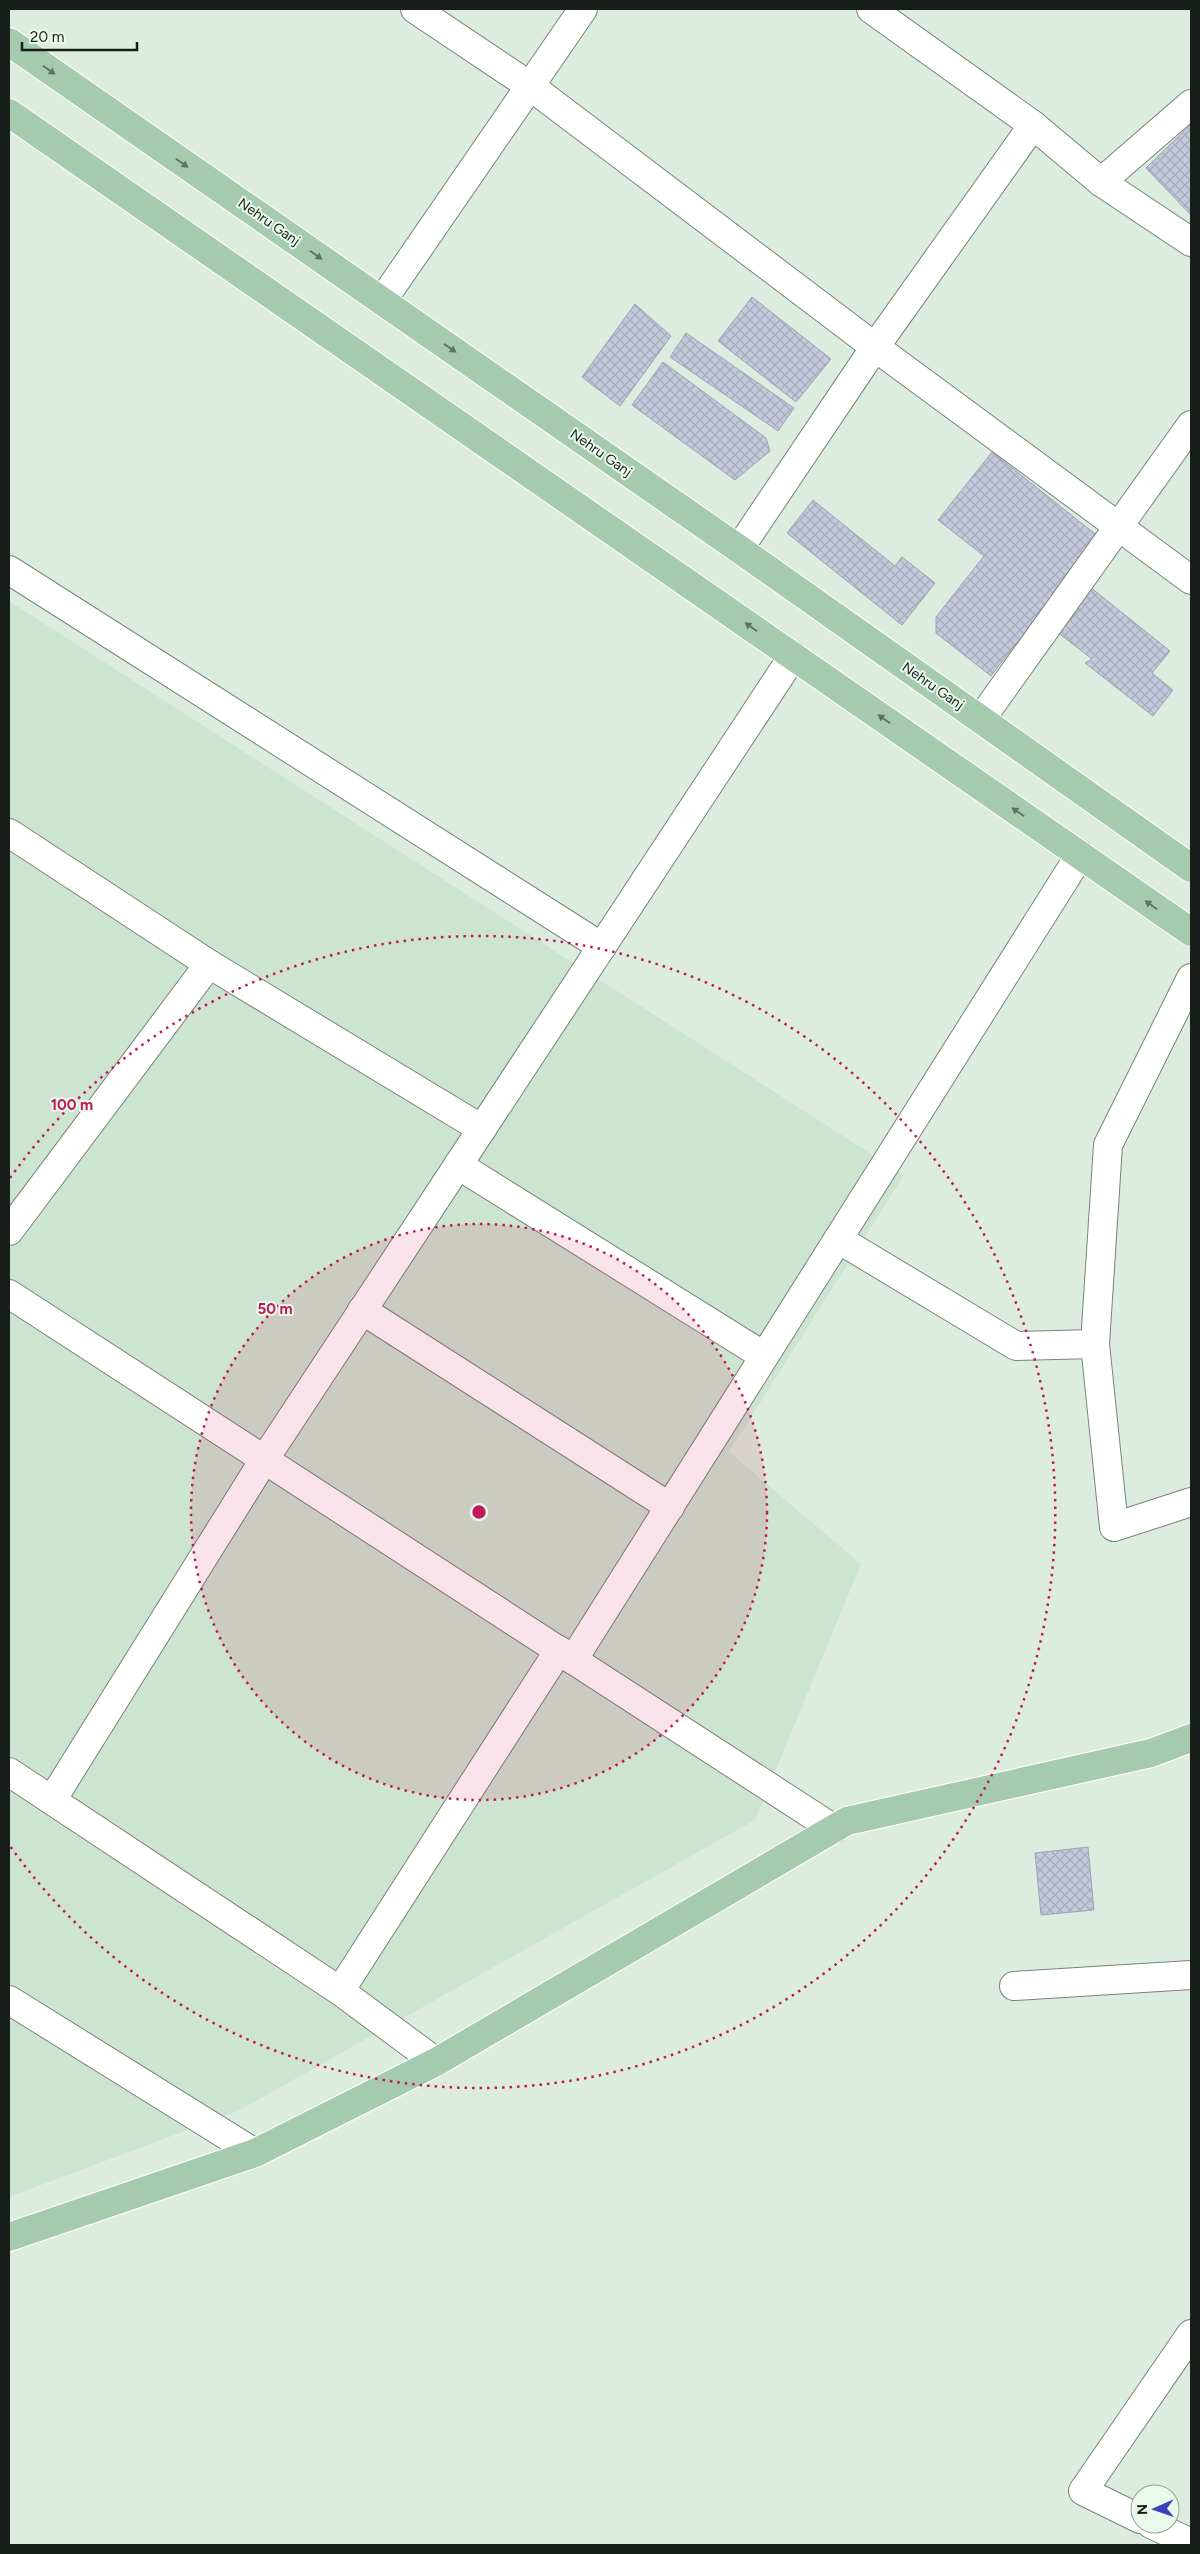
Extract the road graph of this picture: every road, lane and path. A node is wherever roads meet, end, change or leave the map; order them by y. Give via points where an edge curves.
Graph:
1 (415, 9) edge
2 (583, 9) edge
3 (871, 9) edge
4 (9, 42) edge
5 (530, 86) junction
6 (1191, 104) edge
7 (9, 113) edge
8 (1033, 125) junction
9 (1101, 182) junction
10 (1191, 242) edge
11 (382, 301) junction
12 (875, 347) junction
13 (1191, 425) edge
14 (1118, 527) junction
15 (740, 549) junction
16 (9, 570) edge
17 (1191, 580) edge
18 (793, 656) junction
19 (981, 719) junction
20 (9, 833) edge
21 (1080, 855) junction
22 (1191, 868) edge
23 (1191, 932) edge
24 (602, 947) junction
25 (209, 964) junction
26 (1191, 978) edge
27 (482, 1129) junction
28 (458, 1165) junction
29 (9, 1231) edge
30 (838, 1239) junction
31 (9, 1294) edge
32 (362, 1310) junction
33 (1095, 1344) junction
34 (764, 1356) junction
35 (264, 1460) junction
36 (1191, 1502) edge
37 (670, 1507) junction
38 (566, 1655) junction
39 (1191, 1738) edge
40 (9, 1772) edge
41 (52, 1800) junction
42 (834, 1829) junction
43 (1191, 1975) edge
44 (1014, 1986) dead end
45 (340, 1991) junction
46 (9, 2000) edge
47 (436, 2062) junction
48 (255, 2153) junction
49 (9, 2237) edge
50 (1191, 2334) edge
51 (1130, 2517) edge
52 (1165, 2534) edge
53 (1191, 2543) edge

1 - 5 street
2 - 5 street
3 - 8 street
4 -> 11 main road, Nehru Ganj
5 - 11 street
5 - 12 street
6 - 9 street
18 -> 7 main road
8 - 9 street
8 - 12 street
9 - 10 street
11 -> 15 main road, Nehru Ganj
12 - 14 street
12 - 15 street
13 - 14 street
14 - 17 street
14 - 19 street
15 - 19 main road, Nehru Ganj
16 - 24 street
21 -> 18 main road
18 - 24 street
19 - 22 main road, Nehru Ganj
20 - 25 street
23 -> 21 main road
21 - 30 street
24 - 27 street
25 - 27 street
25 - 29 street
26 - 33 street via 1108,1145
27 - 28 street
28 - 32 street
28 - 34 street
30 - 33 street via 1016,1346
30 - 34 street
31 - 35 street
32 - 35 street
32 - 37 street
33 - 36 street via 1114,1527
34 - 37 street
35 - 38 street
35 - 41 street
37 - 38 street
38 - 42 street
38 - 45 street
39 - 42 main road via 1151,1753 847,1821
40 - 41 street
41 - 45 street
42 - 47 main road
43 - 44 street
45 - 47 street
46 - 48 street
47 - 48 main road
48 - 49 main road
50 - 51 street via 1083,2491
52 - 53 street

